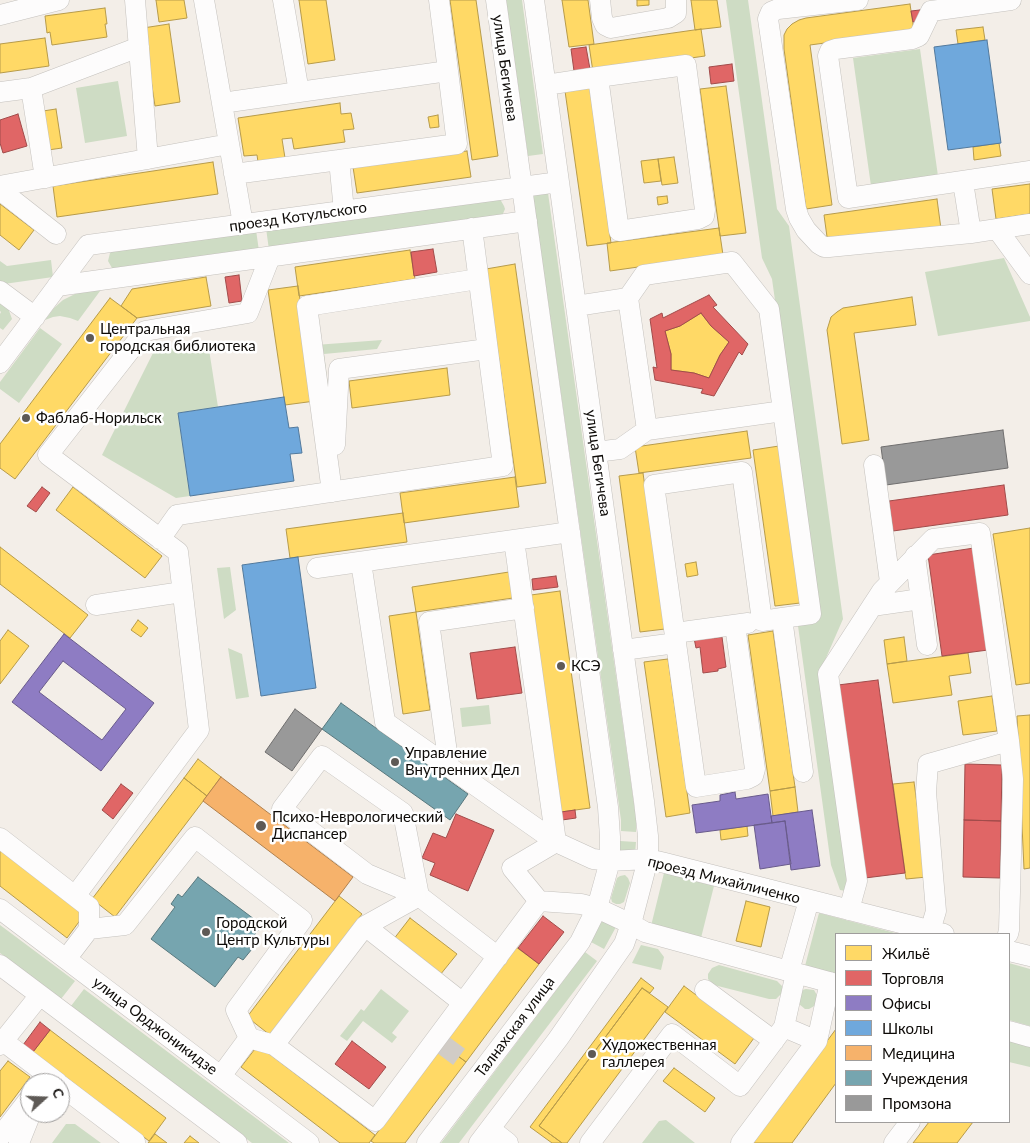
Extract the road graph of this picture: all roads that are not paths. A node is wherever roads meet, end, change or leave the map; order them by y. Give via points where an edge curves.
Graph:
1 (59, 0) edge
2 (135, 0) edge
3 (204, 0) edge
4 (283, 0) edge
5 (439, 0) edge
6 (496, 0) edge
7 (534, 0) edge
8 (600, 0) edge
9 (676, 0) edge
10 (858, 0) edge
11 (1011, 0) edge
12 (0, 15) edge
13 (139, 47) junction
14 (448, 71) junction
15 (598, 77) junction
16 (546, 85) junction
17 (31, 88) junction
18 (0, 92) edge
19 (299, 92) junction
20 (222, 103) junction
21 (229, 144) junction
22 (148, 159) junction
23 (339, 160) junction
24 (1030, 171) edge
25 (234, 174) junction
26 (45, 178) junction
27 (559, 182) junction
28 (963, 182) junction
29 (522, 187) junction
30 (0, 188) edge
31 (344, 211) junction
32 (527, 221) junction
33 (242, 224) junction
34 (1030, 224) edge
35 (472, 228) junction
36 (997, 229) junction
37 (971, 232) junction
38 (56, 234) dead end
39 (270, 257) junction
40 (1030, 274) edge
41 (478, 279) junction
42 (57, 286) junction
43 (0, 291) edge
44 (628, 298) junction
45 (576, 306) junction
46 (35, 317) junction
47 (488, 349) junction
48 (0, 364) edge
49 (783, 411) junction
50 (646, 430) junction
51 (596, 452) junction
52 (874, 465) dead end
53 (332, 492) junction
54 (570, 532) junction
55 (160, 539) junction
56 (514, 540) junction
57 (915, 556) junction
58 (361, 562) junction
59 (317, 568) dead end
60 (890, 582) junction
61 (182, 592) junction
62 (920, 599) junction
63 (96, 605) dead end
64 (872, 606) junction
65 (524, 608) junction
66 (772, 620) junction
67 (735, 625) junction
68 (675, 638) junction
69 (927, 646) dead end
70 (624, 650) junction
71 (1009, 741) junction
72 (449, 767) junction
73 (803, 772) dead end
74 (0, 838) edge
75 (556, 842) junction
76 (648, 859) junction
77 (610, 861) junction
78 (74, 896) junction
79 (418, 896) junction
80 (808, 900) junction
81 (539, 902) junction
82 (597, 908) junction
83 (0, 909) edge
84 (849, 910) junction
85 (632, 924) junction
86 (365, 926) junction
87 (89, 929) junction
88 (937, 932) edge
89 (1008, 933) edge
90 (1010, 950) edge
91 (1030, 956) edge
92 (498, 957) junction
93 (66, 959) junction
94 (0, 965) edge
95 (793, 972) junction
96 (833, 983) edge
97 (705, 990) dead end
98 (40, 994) junction
99 (463, 1003) junction
100 (1010, 1031) edge
101 (779, 1034) junction
102 (1030, 1037) edge
103 (249, 1038) junction
104 (817, 1042) junction
105 (2, 1043) edge
106 (274, 1045) junction
107 (39, 1073) edge
108 (221, 1076) junction
109 (70, 1096) edge
110 (20, 1111) edge
111 (27, 1123) edge
112 (909, 1123) edge
113 (485, 1136) edge
114 (0, 1137) edge
115 (19, 1143) edge
116 (135, 1143) edge
117 (237, 1143) edge
118 (309, 1143) edge
119 (428, 1143) edge
120 (508, 1143) edge
121 (590, 1143) edge
122 (741, 1143) edge
123 (894, 1143) edge

1 - 12 street
2 - 13 street
3 - 20 street
4 - 19 street
5 - 14 street
6 - 29 street, улица Бегичева
7 - 16 street, улица Бегичева
8 - 9 street via 602,18 611,28 668,18 676,13
10 - 37 street via 778,9 771,12 768,19 798,218 819,244 829,247
11 - 28 street via 931,11 919,36 836,49 828,56 848,198
13 - 17 street
13 - 22 street
14 - 19 street
14 - 23 street via 457,144
15 - 15 street via 619,231 704,216 686,65
15 - 16 street
16 - 27 street, улица Бегичева
17 - 18 street
17 - 26 street
19 - 20 street
20 - 21 street
21 - 22 street
21 - 25 street
22 - 26 street
23 - 25 street
23 - 31 street
24 - 28 street
25 - 33 street
26 - 30 street
27 - 29 street, проезд Котульского
27 - 45 street, улица Бегичева
28 - 37 street
29 - 31 street, проезд Котульского
29 - 32 street, улица Бегичева
30 - 38 street
31 - 33 street, проезд Котульского
32 - 35 street
32 - 54 street, улица Бегичева
33 - 42 street, проезд Котульского via 88,245
34 - 36 street
35 - 39 street
35 - 41 street
36 - 37 street
36 - 40 street
39 - 42 street
39 - 55 street via 248,313 145,331 48,455
41 - 47 street
41 - 53 street via 307,306
42 - 46 street, проезд Котульского
43 - 46 street
44 - 45 street
44 - 49 street via 644,274 732,262 769,310
44 - 50 street
45 - 51 street, улица Бегичева
46 - 48 street, проезд Котульского
47 - 53 street via 339,369
47 - 53 street via 503,466
49 - 50 street
49 - 66 street via 811,614
50 - 51 street via 620,449
51 - 70 street, улица Бегичева
52 - 60 street
53 - 55 street via 177,515
54 - 56 street
54 - 77 street, улица Бегичева via 608,807
55 - 61 street via 178,552
56 - 58 street
56 - 65 street
57 - 60 street
57 - 62 street
57 - 71 street via 933,539 980,533
58 - 59 street
58 - 72 street, проезд Михайличенко via 384,722
60 - 64 street
61 - 63 street
61 - 78 street via 199,730
62 - 64 street
62 - 69 street
64 - 84 street via 828,674 857,881
65 - 72 street via 429,622
65 - 75 street
66 - 67 street
66 - 68 street via 742,472 654,484
66 - 73 street
67 - 68 street
67 - 68 street via 755,769 753,776 747,779 696,787
68 - 70 street
70 - 76 street, улица Бегичева via 644,801
71 - 88 street via 928,764 926,792
71 - 89 street via 1013,779
72 - 75 street, проезд Михайличенко
74 - 78 street
75 - 77 street, проезд Михайличенко via 593,859
75 - 81 street via 512,868
76 - 77 street, проезд Михайличенко
76 - 80 street, проезд Михайличенко
76 - 85 street, улица Бегичева
77 - 82 street, улица Бегичева
78 - 87 street via 89,907
79 - 79 street via 403,813 322,756 282,809 367,874
79 - 86 street
79 - 92 street
80 - 84 street, проезд Михайличенко
80 - 95 street, проезд Михайличенко
81 - 82 street
81 - 92 street
82 - 85 street
82 - 119 street, Талнахская улица via 580,942 473,1068
83 - 93 street, улица Орджоникидзе
84 - 88 street, проезд Михайличенко
85 - 95 street via 645,932
85 - 113 street via 624,944
86 - 99 street
86 - 106 street
87 - 93 street
87 - 103 street via 125,925 195,837 302,920 236,1010
90 - 91 street
92 - 99 street
93 - 108 street, улица Орджоникидзе
94 - 98 street
95 - 96 street
95 - 101 street, проезд Михайличенко
96 - 104 street
97 - 101 street
98 - 105 street
98 - 117 street
99 - 106 street via 439,1042 375,1121
100 - 102 street
101 - 104 street
101 - 121 street via 740,1086 672,1034
103 - 106 street
103 - 108 street
104 - 122 street
105 - 107 street
108 - 118 street, улица Орджоникидзе
109 - 116 street
110 - 114 street
111 - 115 street
112 - 123 street
113 - 120 street

